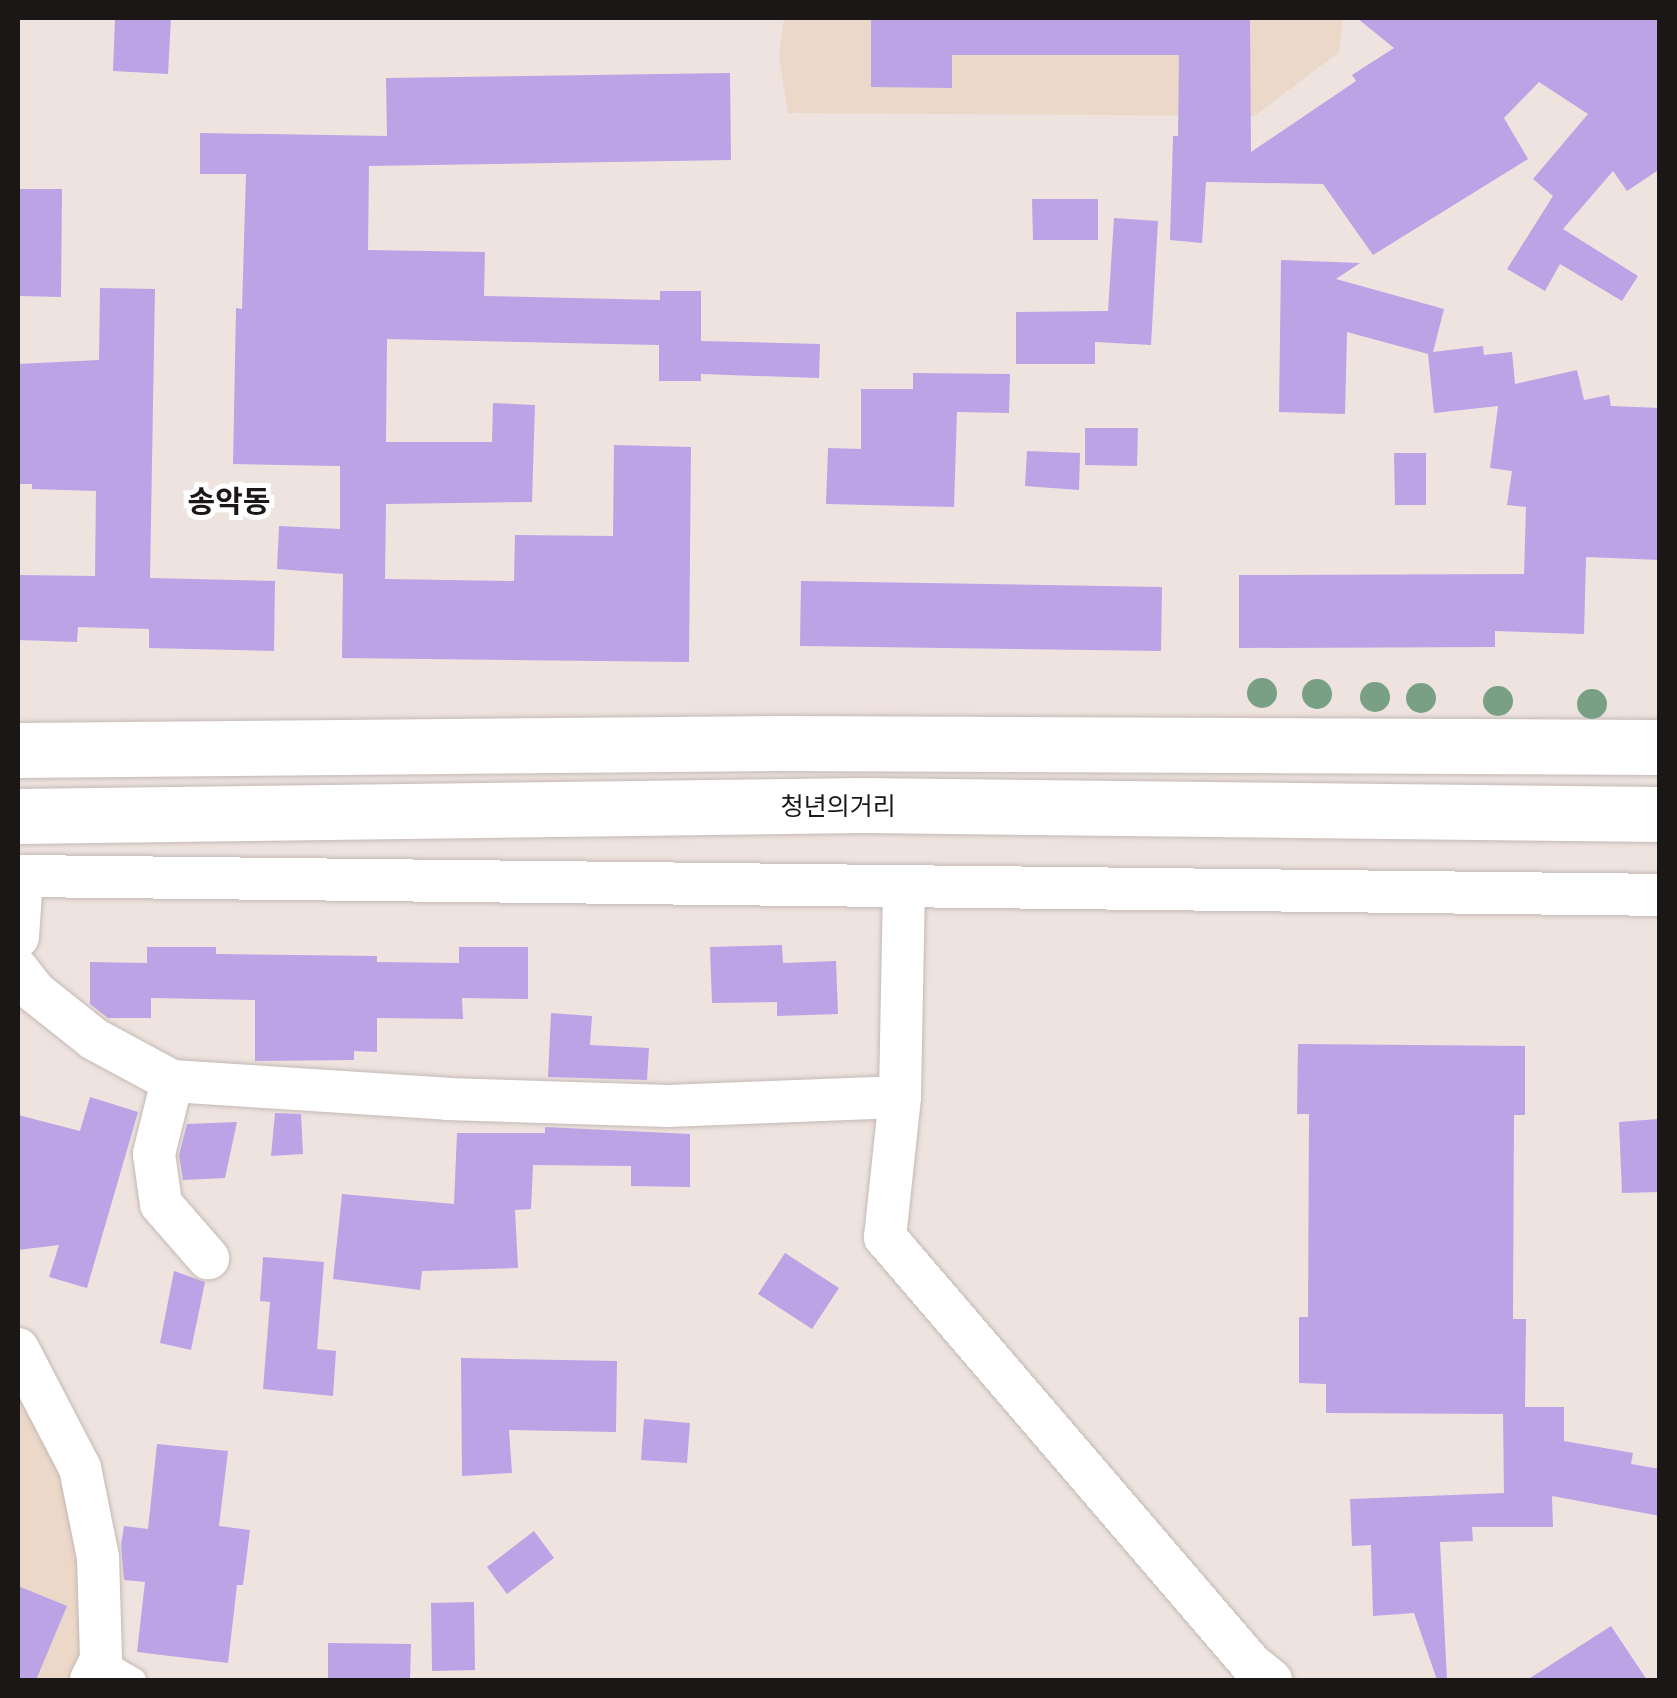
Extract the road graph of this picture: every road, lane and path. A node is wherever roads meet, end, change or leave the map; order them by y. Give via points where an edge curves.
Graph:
1 (1660, 748) edge
2 (18, 750) edge
3 (1660, 814) edge
4 (18, 816) edge
5 (20, 876) edge
6 (904, 886) junction
7 (1660, 895) edge
8 (18, 936) edge
9 (18, 970) edge
10 (172, 1081) junction
11 (900, 1097) junction
12 (208, 1258) dead end
13 (18, 1348) edge
14 (109, 1674) edge
15 (1271, 1680) edge

1 - 2 main road via 762,743
3 - 4 main road, 청년의거리 via 864,805
5 - 6 street
5 - 8 street
6 - 7 street
6 - 11 street
9 - 10 street via 94,1039
10 - 11 street via 667,1106
10 - 12 street via 154,1154 162,1204
11 - 15 street via 885,1236 1250,1664
13 - 14 street via 80,1468 98,1557

